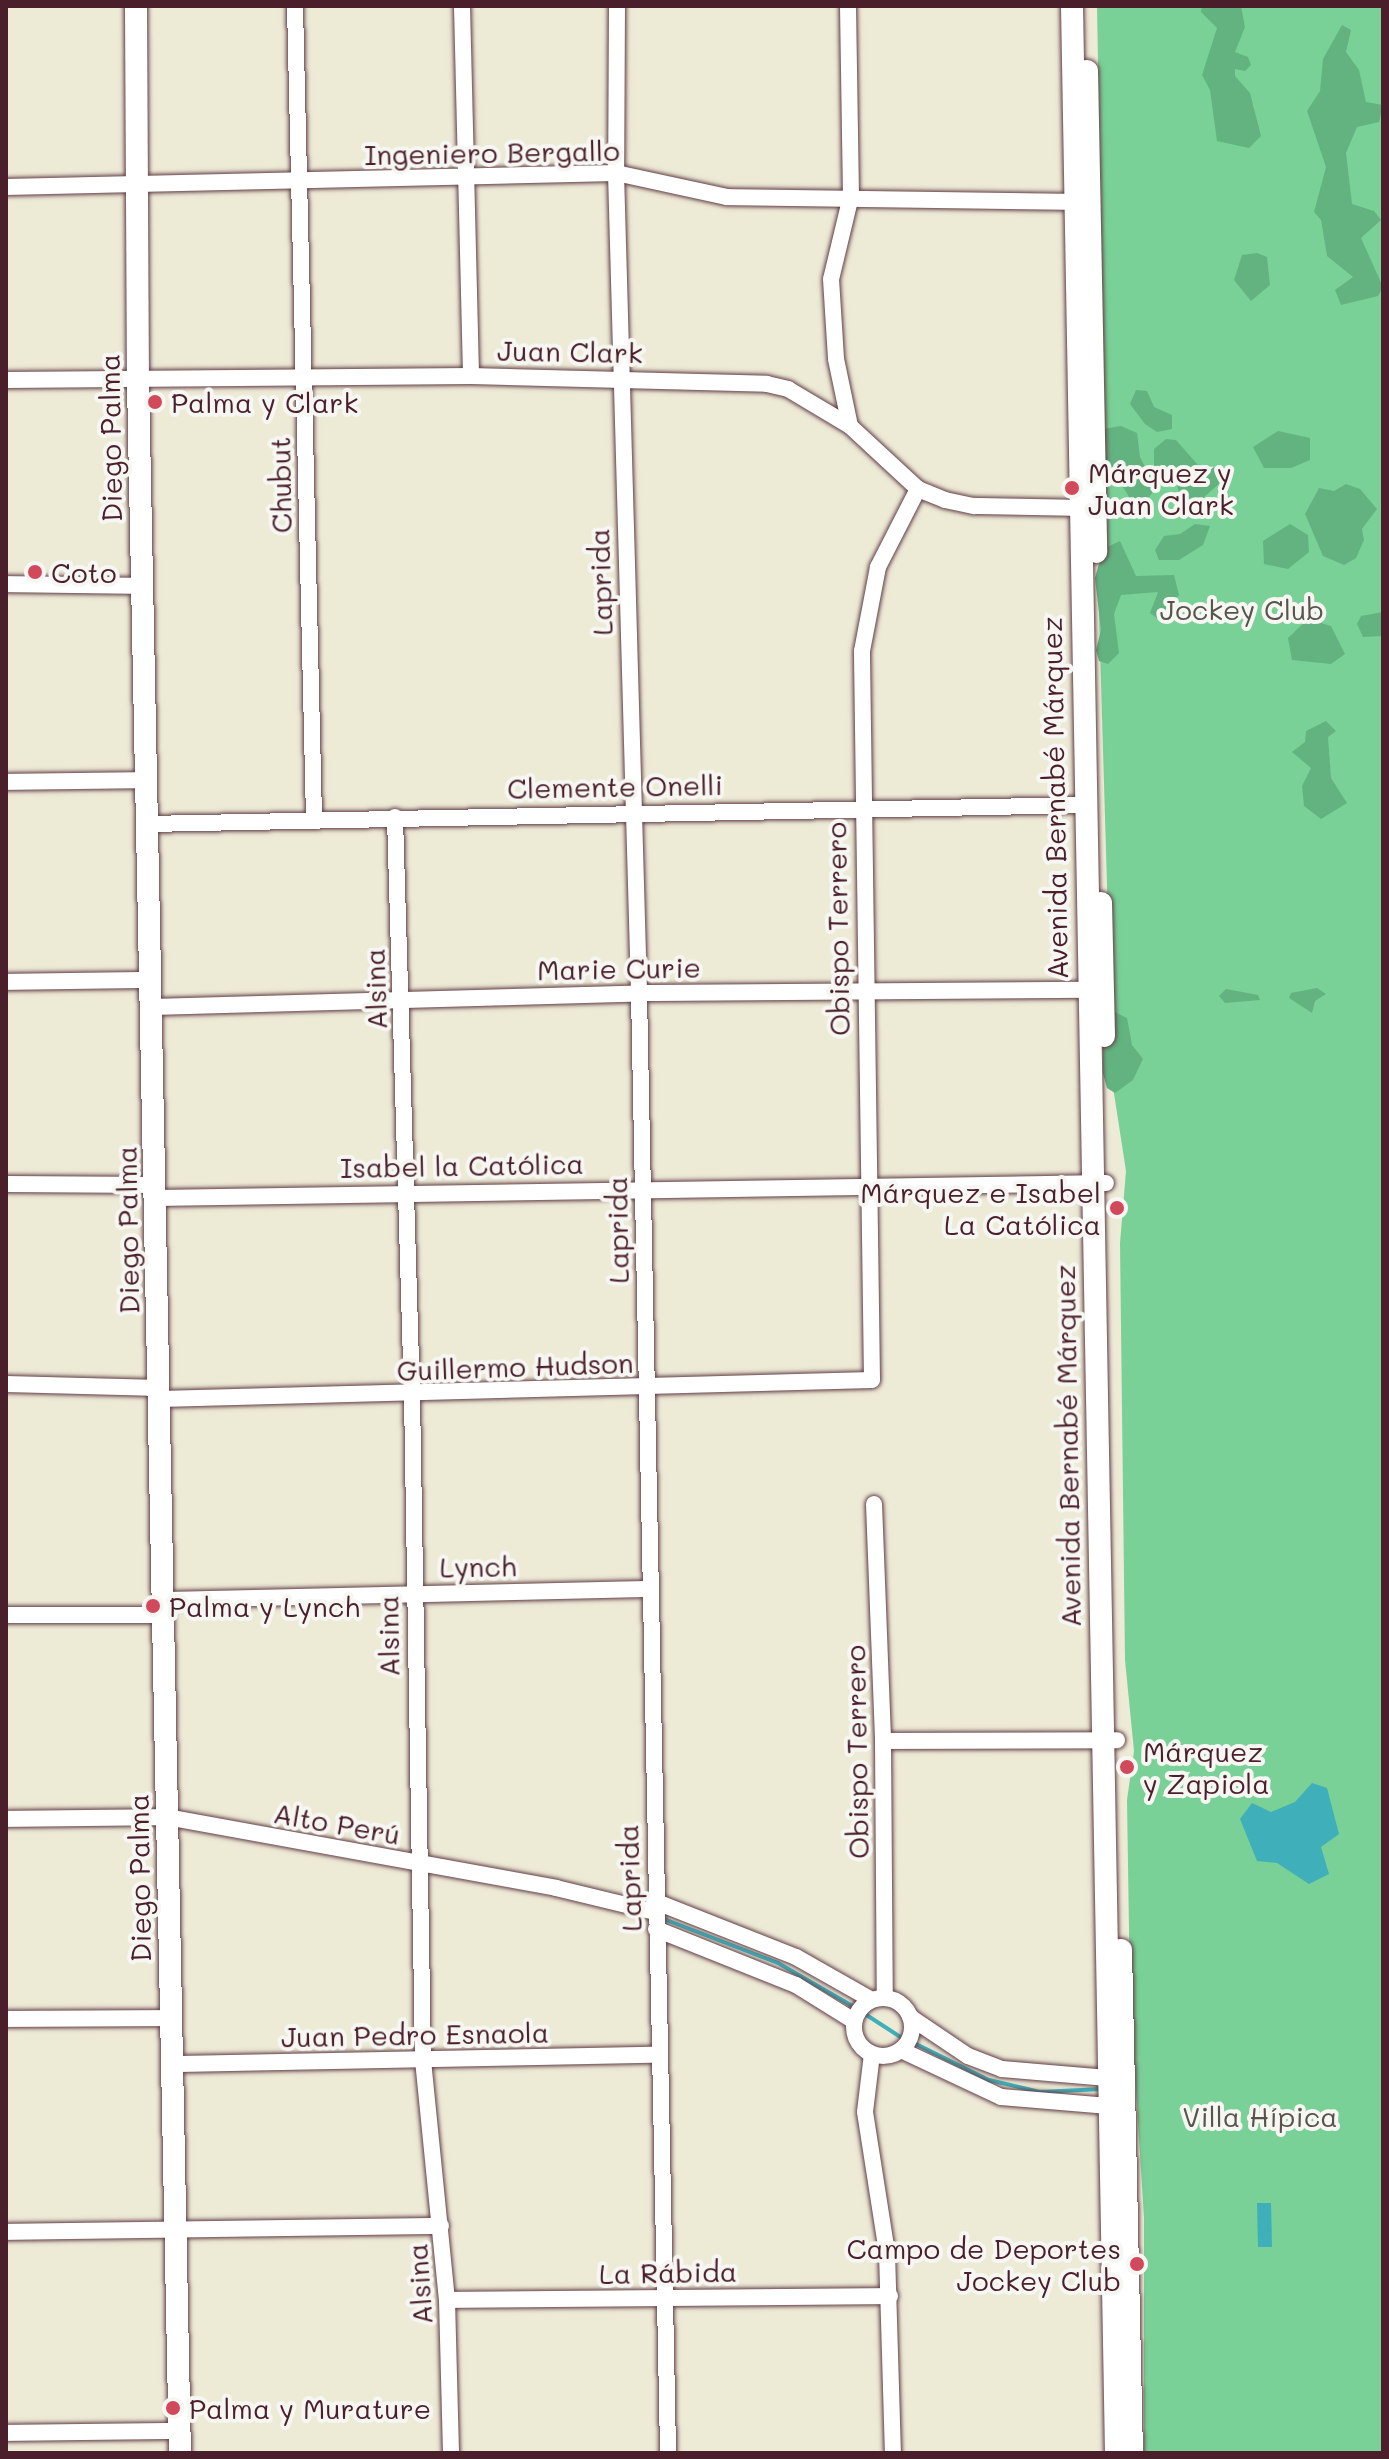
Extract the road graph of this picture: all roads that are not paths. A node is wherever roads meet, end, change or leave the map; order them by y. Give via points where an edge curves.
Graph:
1 (136, 6) edge
2 (295, 6) edge
3 (462, 6) edge
4 (617, 6) edge
5 (848, 6) edge
6 (1072, 6) edge
7 (1086, 6) edge
8 (616, 173) junction
9 (466, 174) junction
10 (299, 182) junction
11 (6, 187) edge
12 (137, 187) junction
13 (851, 196) junction
14 (1073, 202) junction
15 (471, 376) junction
16 (620, 377) junction
17 (304, 379) junction
18 (6, 380) edge
19 (138, 382) junction
20 (850, 426) junction
21 (918, 489) junction
22 (1087, 508) junction
23 (6, 584) edge
24 (142, 586) junction
25 (147, 780) junction
26 (6, 782) edge
27 (1085, 805) junction
28 (861, 806) junction
29 (633, 811) junction
30 (395, 817) junction
31 (314, 820) junction
32 (147, 824) junction
33 (151, 980) junction
34 (6, 982) edge
35 (1087, 990) junction
36 (864, 991) junction
37 (639, 993) junction
38 (402, 999) junction
39 (152, 1007) junction
40 (1099, 1183) junction
41 (6, 1184) edge
42 (643, 1187) junction
43 (867, 1187) junction
44 (156, 1191) junction
45 (407, 1192) junction
46 (872, 1380) joint
47 (6, 1384) edge
48 (646, 1388) junction
49 (160, 1394) junction
50 (412, 1395) junction
51 (874, 1504) dead end
52 (648, 1589) junction
53 (413, 1594) junction
54 (164, 1607) junction
55 (6, 1615) edge
56 (1110, 1740) junction
57 (883, 1741) junction
58 (167, 1817) junction
59 (6, 1819) edge
60 (418, 1864) junction
61 (655, 1914) junction
62 (878, 1999) junction
63 (910, 2017) junction
64 (172, 2018) junction
65 (6, 2019) edge
66 (854, 2021) junction
67 (901, 2050) junction
68 (872, 2054) junction
69 (657, 2055) junction
70 (423, 2060) junction
71 (174, 2064) junction
72 (1108, 2078) junction
73 (1109, 2106) junction
74 (441, 2226) junction
75 (6, 2232) edge
76 (175, 2232) junction
77 (890, 2296) junction
78 (664, 2298) junction
79 (447, 2300) junction
80 (6, 2433) edge
81 (180, 2442) edge
82 (451, 2453) edge
83 (668, 2453) edge
84 (893, 2453) edge
85 (1116, 2453) edge
86 (1132, 2453) edge

1 - 12 main road, Diego Palma
2 - 10 street, Chubut
3 - 9 street
4 - 8 street, Laprida
5 - 13 street
6 - 14 main road, Avenida Bernabé Márquez
7 - 22 main road, Avenida Bernabé Márquez
8 - 9 street, Ingeniero Bergallo
8 - 13 street, Ingeniero Bergallo via 727,197
8 - 16 street, Laprida
9 - 10 street, Ingeniero Bergallo
9 - 15 street
10 - 12 street, Ingeniero Bergallo
10 - 17 street, Chubut
11 - 12 street, Ingeniero Bergallo
12 - 19 main road, Diego Palma
13 - 14 street, Ingeniero Bergallo
13 - 20 street via 831,279 836,359
14 - 22 main road, Avenida Bernabé Márquez
15 - 16 street, Juan Clark
15 - 17 street, Juan Clark
16 - 20 street, Juan Clark via 767,384 788,389
16 - 29 street, Laprida
17 - 19 street, Juan Clark
17 - 31 street, Chubut
18 - 19 street, Juan Clark
19 - 24 main road, Diego Palma
20 - 21 street, Juan Clark
21 - 22 street, Juan Clark via 974,506
21 - 28 street, Obispo Terrero via 895,528 868,601 862,651
22 - 27 main road, Avenida Bernabé Márquez
22 - 40 main road, Avenida Bernabé Márquez
23 - 24 street
24 - 25 main road, Diego Palma
25 - 26 street
25 - 32 main road, Diego Palma
27 - 28 street, Clemente Onelli
27 - 35 main road, Avenida Bernabé Márquez
28 - 29 street, Clemente Onelli
28 - 36 street, Obispo Terrero
29 - 30 street, Clemente Onelli
29 - 37 street, Laprida
30 - 31 street, Clemente Onelli
30 - 38 street, Alsina
31 - 32 street, Clemente Onelli
32 - 33 main road, Diego Palma
33 - 34 street
33 - 39 main road, Diego Palma
35 - 36 street, Marie Curie
35 - 40 main road, Avenida Bernabé Márquez
36 - 37 street, Marie Curie
36 - 43 street, Obispo Terrero
37 - 38 street, Marie Curie
37 - 42 street, Laprida
38 - 39 street, Marie Curie
38 - 45 street, Alsina
39 - 44 main road, Diego Palma
40 - 43 street, Isabel la Católica
40 - 56 main road, Avenida Bernabé Márquez
41 - 44 street, Isabel la Católica
42 - 43 street, Isabel la Católica
42 - 45 street, Isabel la Católica
42 - 48 street, Laprida
43 - 46 street, Obispo Terrero
44 - 45 street, Isabel la Católica
44 - 49 main road, Diego Palma
45 - 50 street, Alsina
46 - 48 street, Guillermo Hudson
47 - 49 street, Guillermo Hudson
48 - 50 street, Guillermo Hudson
48 - 52 street, Laprida
49 - 50 street, Guillermo Hudson
49 - 54 main road, Diego Palma
50 - 53 street, Alsina
51 - 57 street, Obispo Terrero
52 - 53 street, Lynch
52 - 61 street, Laprida
53 - 54 street, Lynch
53 - 60 street, Alsina
54 - 55 street, Lynch
54 - 58 main road, Diego Palma
56 - 57 street
56 - 72 main road, Avenida Bernabé Márquez
56 - 86 main road, Avenida Bernabé Márquez
57 - 62 street, Obispo Terrero
58 - 59 street, Alto Perú
58 - 60 street, Alto Perú
58 - 64 main road, Diego Palma
60 - 61 street, Alto Perú via 556,1888
60 - 70 street, Alsina
61 - 62 street, Alto Perú via 796,1957
61 - 66 street, Alto Perú via 796,1985
61 - 69 street, Laprida
62 - 63 street via 900,2004
62 - 66 street
63 - 67 street via 911,2035
63 - 72 street via 968,2056 1002,2069
64 - 65 street
64 - 71 main road, Diego Palma
66 - 68 street via 859,2044
67 - 68 street via 887,2056
67 - 73 street via 1001,2097
68 - 77 street via 865,2112
69 - 70 street, Juan Pedro Esnaola
69 - 78 street, Laprida
70 - 71 street, Juan Pedro Esnaola
70 - 74 street, Alsina
71 - 76 main road, Diego Palma
72 - 73 main road, Avenida Bernabé Márquez
73 - 85 main road, Avenida Bernabé Márquez
74 - 76 street
74 - 79 street, Alsina
75 - 76 street
76 - 81 main road, Diego Palma
77 - 78 street, La Rábida
77 - 84 street
78 - 79 street, La Rábida
78 - 83 street, Laprida
79 - 82 street, Alsina
80 - 81 street

